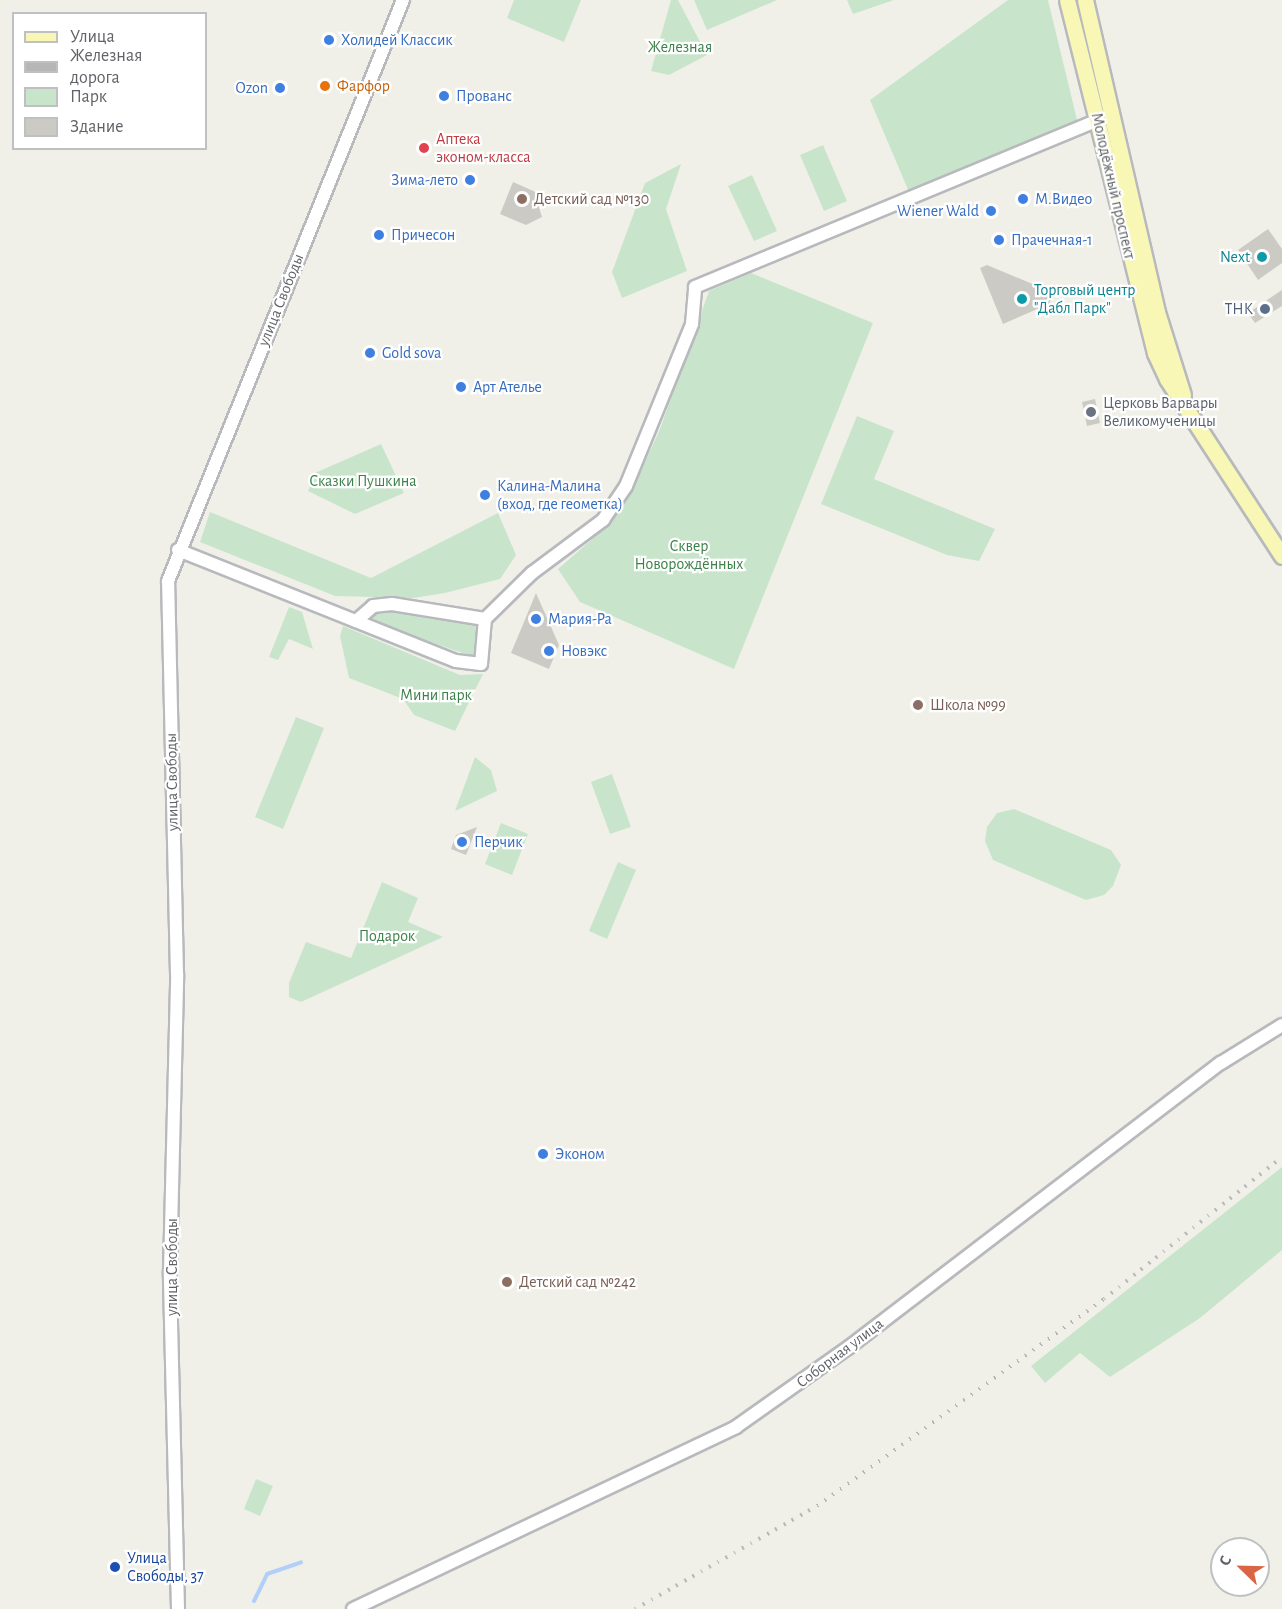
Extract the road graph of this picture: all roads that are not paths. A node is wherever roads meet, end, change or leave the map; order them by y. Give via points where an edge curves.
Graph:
1 (403, 0) edge
2 (1066, 0) edge
3 (1085, 0) edge
4 (1099, 120) junction
5 (1184, 400) junction
6 (178, 550) junction
7 (1282, 556) edge
8 (485, 619) junction
9 (356, 621) junction
10 (1282, 1025) edge
11 (177, 1609) edge
12 (353, 1609) edge

1 - 6 street, улица Свободы
2 - 4 main road, Молодёжный проспект
3 - 5 main road, Молодёжный проспект via 1157,312
4 - 5 main road, Молодёжный проспект via 1143,318 1167,379
4 - 8 street via 694,287 692,324 626,486 603,520 532,573
5 - 7 main road, Молодёжный проспект
6 - 9 street
6 - 11 street, улица Свободы via 168,581 177,975 170,1271
8 - 9 street via 392,604 373,606
8 - 9 street via 481,664 456,661
10 - 12 street, Соборная улица via 1221,1063 849,1347 736,1427 470,1557

